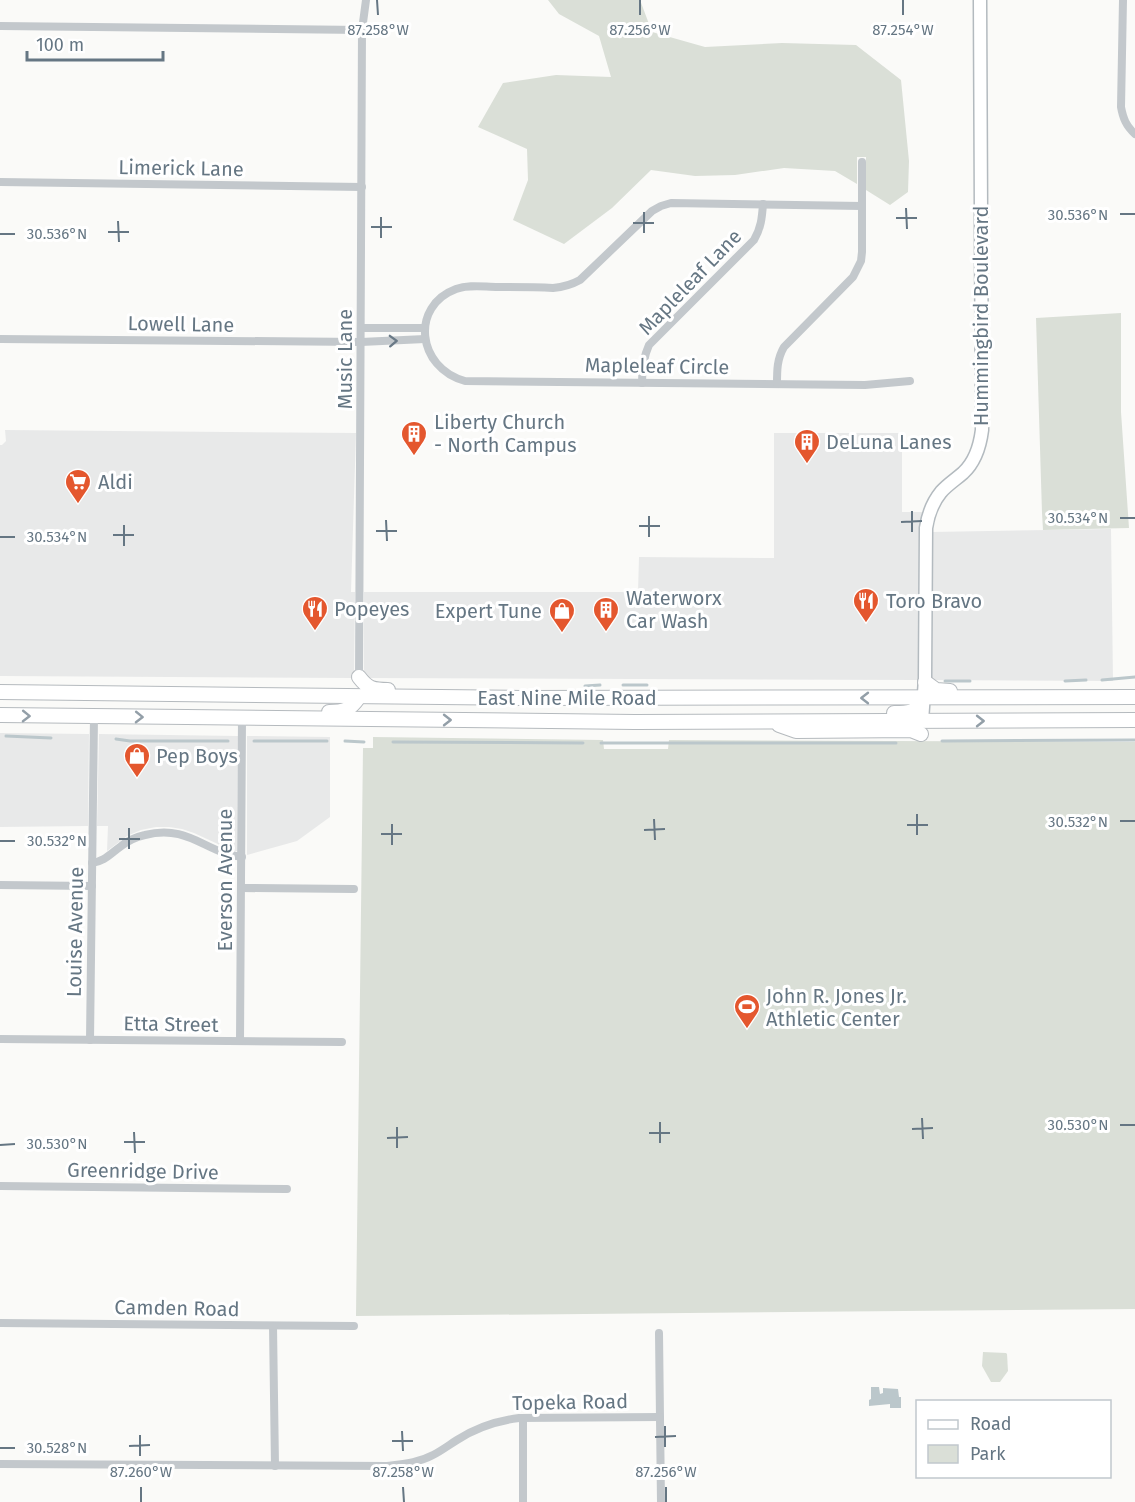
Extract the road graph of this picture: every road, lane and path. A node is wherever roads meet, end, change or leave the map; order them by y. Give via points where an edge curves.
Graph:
1 (366, 0) edge
2 (980, 0) edge
3 (1123, 0) edge
4 (0, 26) edge
5 (362, 30) junction
6 (1135, 134) edge
7 (862, 162) dead end
8 (0, 182) edge
9 (362, 187) junction
10 (763, 204) junction
11 (862, 206) junction
12 (362, 328) junction
13 (425, 328) junction
14 (0, 339) edge
15 (425, 339) junction
16 (361, 342) junction
17 (910, 381) dead end
18 (642, 383) junction
19 (777, 384) junction
20 (359, 676) junction
21 (925, 682) junction
22 (182, 684) dead end
23 (0, 685) edge
24 (1135, 691) edge
25 (0, 692) edge
26 (26, 693) junction
27 (143, 694) junction
28 (163, 695) junction
29 (322, 696) junction
30 (359, 697) junction
31 (473, 698) junction
32 (634, 698) junction
33 (924, 698) junction
34 (1113, 698) junction
35 (1135, 698) edge
36 (0, 699) edge
37 (0, 715) edge
38 (94, 716) junction
39 (243, 718) junction
40 (359, 720) junction
41 (1135, 720) edge
42 (512, 721) junction
43 (672, 722) junction
44 (921, 728) junction
45 (242, 857) junction
46 (93, 863) junction
47 (0, 885) edge
48 (92, 886) junction
49 (242, 888) junction
50 (354, 889) dead end
51 (0, 1039) edge
52 (90, 1040) junction
53 (240, 1041) junction
54 (342, 1042) dead end
55 (0, 1186) edge
56 (286, 1189) dead end
57 (0, 1323) edge
58 (273, 1326) junction
59 (354, 1326) dead end
60 (659, 1333) dead end
61 (660, 1417) junction
62 (523, 1418) junction
63 (0, 1464) edge
64 (275, 1466) junction
65 (524, 1502) edge
66 (662, 1502) edge

1 - 5 street, Music Lane
2 - 21 street, Hummingbird Boulevard via 982,430 972,462 939,494 928,516
3 - 6 street via 1121,107 1123,119
4 - 5 street
5 - 9 street, Music Lane
7 - 11 street
8 - 9 street, Limerick Lane
9 - 12 street, Music Lane
10 - 11 street, Mapleleaf Circle
10 - 13 street, Mapleleaf Circle via 661,206 572,285 457,289 435,304
10 - 18 street, Mapleleaf Lane via 762,223 754,240 649,345 642,364
11 - 19 street via 858,270 784,347 777,365
12 - 13 street
12 - 16 street, Music Lane
13 - 15 street, Mapleleaf Circle
14 - 16 street, Lowell Lane
16 -> 15 street
15 - 18 street, Mapleleaf Circle via 438,367 465,381
16 - 20 street, Music Lane
17 - 19 street, Mapleleaf Circle
18 - 19 street, Mapleleaf Circle
20 - 30 street, Music Lane
20 - 31 main road via 374,690 437,690
21 - 24 main road via 936,690 947,691
21 - 33 street, Hummingbird Boulevard
22 - 29 main road via 303,689
23 - 27 main road via 120,687
25 - 26 main road, East Nine Mile Road
26 - 27 main road, East Nine Mile Road
26 - 36 main road
27 - 28 main road, East Nine Mile Road
28 - 29 main road, East Nine Mile Road
28 - 38 main road via 112,702
29 - 30 main road, East Nine Mile Road
30 - 31 main road, East Nine Mile Road
30 - 39 main road via 352,708 340,712 257,711
30 - 40 street, Music Lane
31 - 32 main road, East Nine Mile Road
33 -> 32 main road, East Nine Mile Road
32 - 42 main road via 631,711 625,715
33 - 34 main road, East Nine Mile Road
33 - 43 main road via 908,713 693,714
33 - 44 street, Hummingbird Boulevard
34 - 35 main road, East Nine Mile Road
34 - 44 main road via 1092,705 948,706 927,714
37 -> 38 main road, East Nine Mile Road
38 -> 39 main road, East Nine Mile Road
38 - 46 street, Louise Avenue
39 - 40 main road, East Nine Mile Road
39 - 45 street, Everson Avenue
40 -> 42 main road, East Nine Mile Road
44 -> 41 main road, East Nine Mile Road
42 - 43 main road, East Nine Mile Road
43 - 44 main road, East Nine Mile Road via 769,721
45 - 46 street via 182,834 157,832 130,841
45 - 49 street, Everson Avenue
46 - 48 street, Louise Avenue
47 - 48 street
48 - 52 street, Louise Avenue
49 - 50 street
49 - 53 street, Everson Avenue
51 - 52 street, Etta Street
52 - 53 street, Etta Street
53 - 54 street, Etta Street
55 - 56 street, Greenridge Drive
57 - 58 street, Camden Road
58 - 59 street, Camden Road
58 - 64 street
60 - 61 street
61 - 62 street, Topeka Road
61 - 66 street
62 - 64 street, Topeka Road via 480,1427 432,1456 409,1464
62 - 65 street
63 - 64 street, Topeka Road

